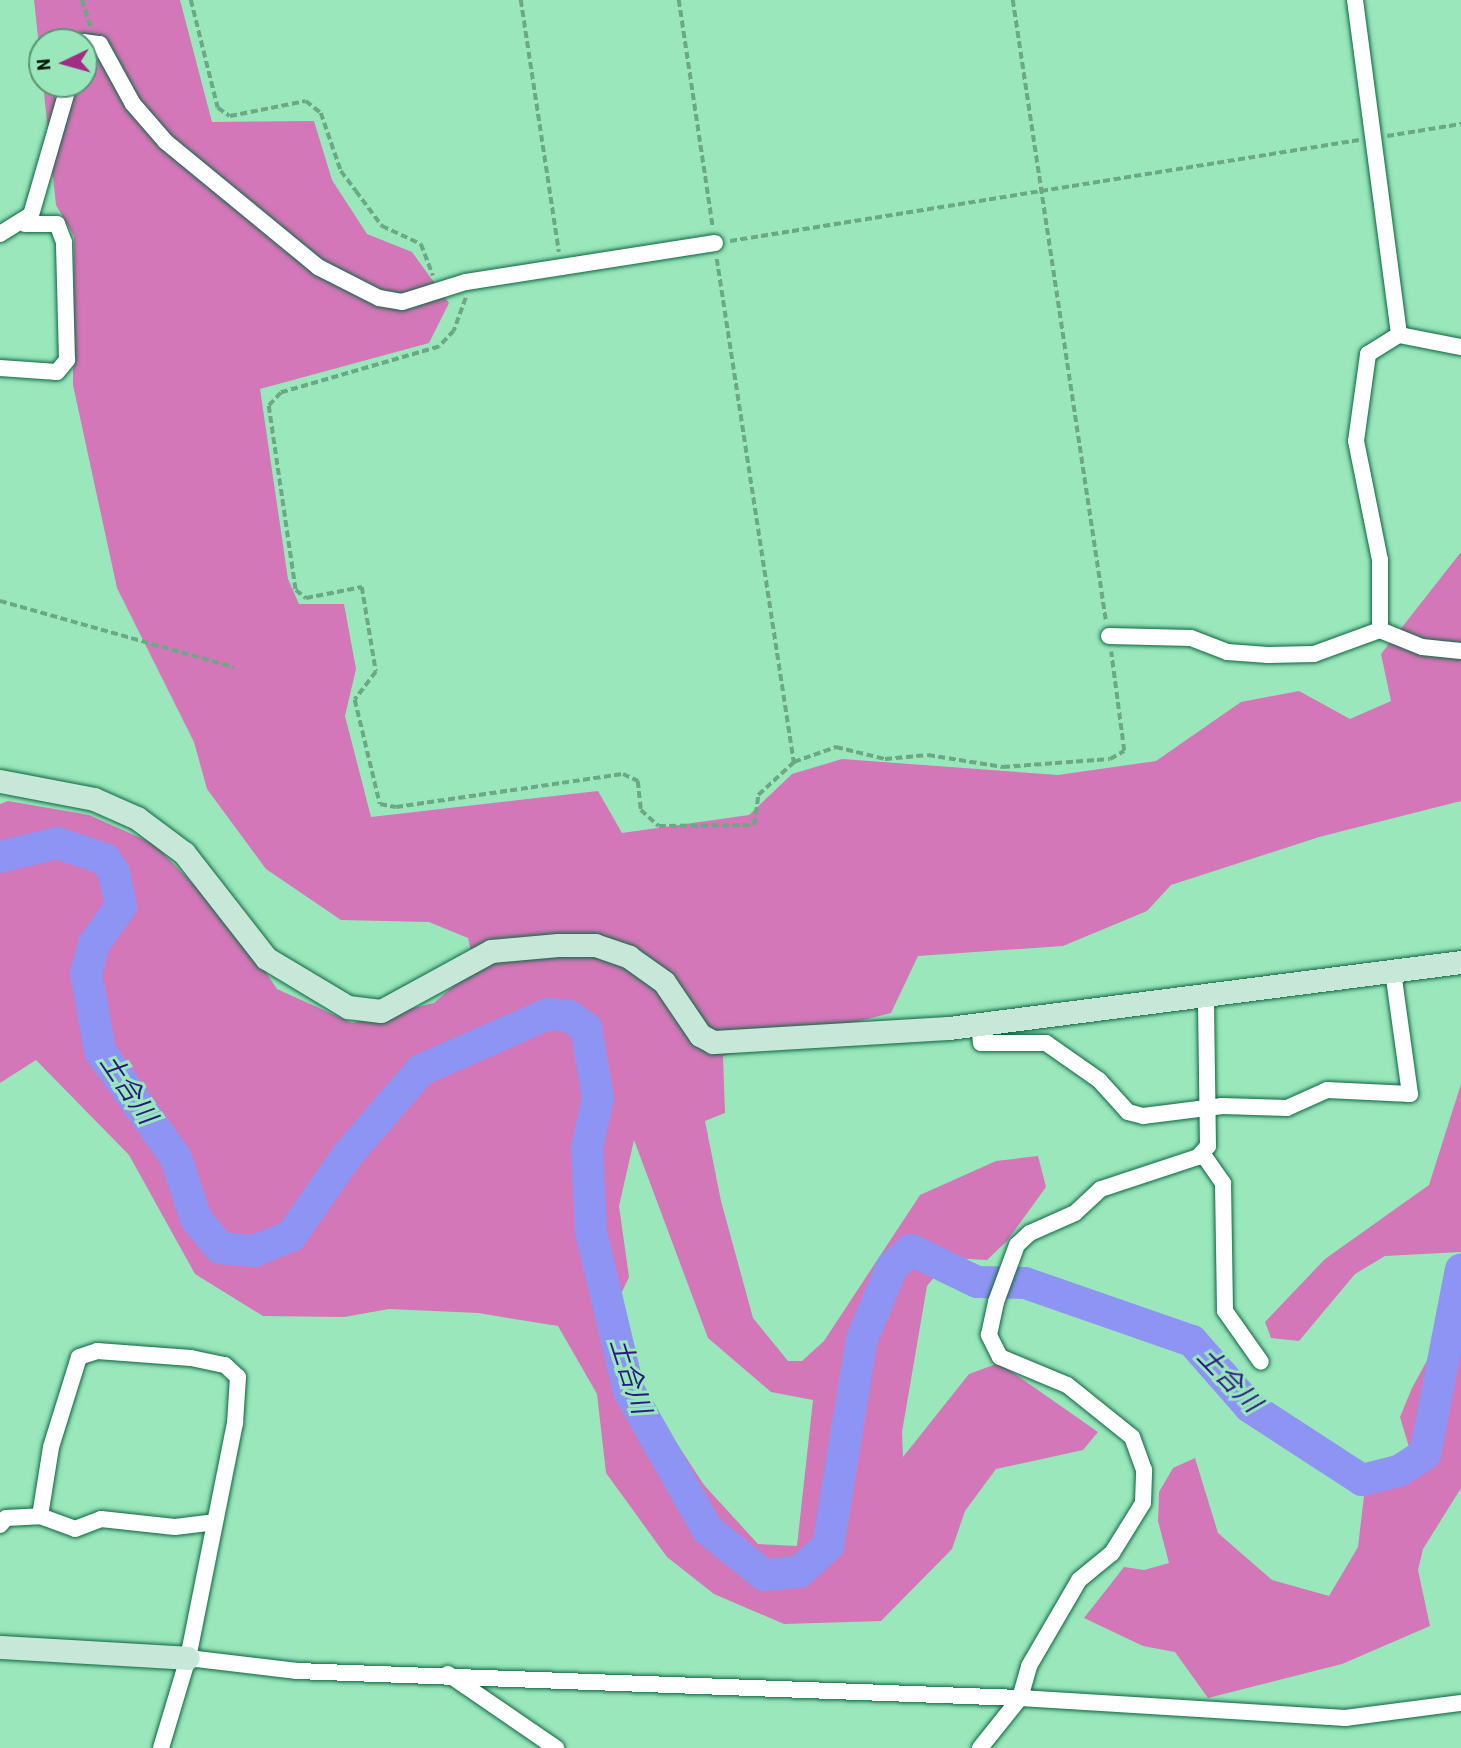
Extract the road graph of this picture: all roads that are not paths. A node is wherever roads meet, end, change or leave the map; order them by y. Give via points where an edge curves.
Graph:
1 (1355, 0) edge
2 (98, 54) edge
3 (65, 98) edge
4 (25, 224) junction
5 (0, 234) edge
6 (715, 243) road end
7 (1399, 334) junction
8 (1461, 347) edge
9 (0, 368) edge
10 (1380, 630) junction
11 (1109, 636) road end
12 (1461, 651) edge
13 (0, 781) edge
14 (1461, 962) edge
15 (1393, 971) junction
16 (1206, 995) junction
17 (979, 1024) junction
18 (1209, 1110) junction
19 (1202, 1153) junction
20 (1261, 1362) dead end
21 (40, 1516) junction
22 (214, 1522) junction
23 (0, 1525) edge
24 (0, 1647) edge
25 (188, 1658) junction
26 (448, 1674) junction
27 (1020, 1698) junction
28 (1461, 1703) edge
29 (161, 1748) edge
30 (556, 1748) edge
31 (980, 1748) edge

1 - 7 street via 1377,137
2 - 6 street via 166,142 318,267 379,298 402,302 466,282
3 - 4 street
4 - 5 street
4 - 9 street via 57,224 64,242 67,360 57,372
7 - 8 street
7 - 10 street via 1368,354 1356,441 1380,560
10 - 11 street via 1314,654 1227,652 1191,638
10 - 12 street via 1422,647
13 - 17 street via 94,799 137,818 184,853 266,958 348,1007 381,1011 492,951 595,945 629,957 664,982 699,1035 713,1042
14 - 15 street
15 - 16 street
15 - 18 street via 1410,1094 1327,1090 1287,1108
16 - 17 street
16 - 18 street
17 - 18 street via 981,1043 1046,1043 1099,1080 1128,1112
18 - 19 street via 1208,1146
19 - 20 street via 1223,1183 1225,1311
19 - 27 street via 1101,1189 1075,1213 1030,1233 1011,1262 996,1302 989,1335 1000,1357 1067,1385 1132,1437 1144,1470 1135,1524 1079,1580 1050,1625
21 - 22 street via 75,1529 101,1519 175,1527
21 - 22 street via 71,1368 97,1351 191,1358 225,1365 238,1377 235,1423
21 - 23 street via 6,1518
22 - 25 street
24 - 25 street
25 - 26 street via 297,1671
25 - 29 street
26 - 27 street
26 - 30 street
27 - 28 street via 1345,1718
27 - 31 street

